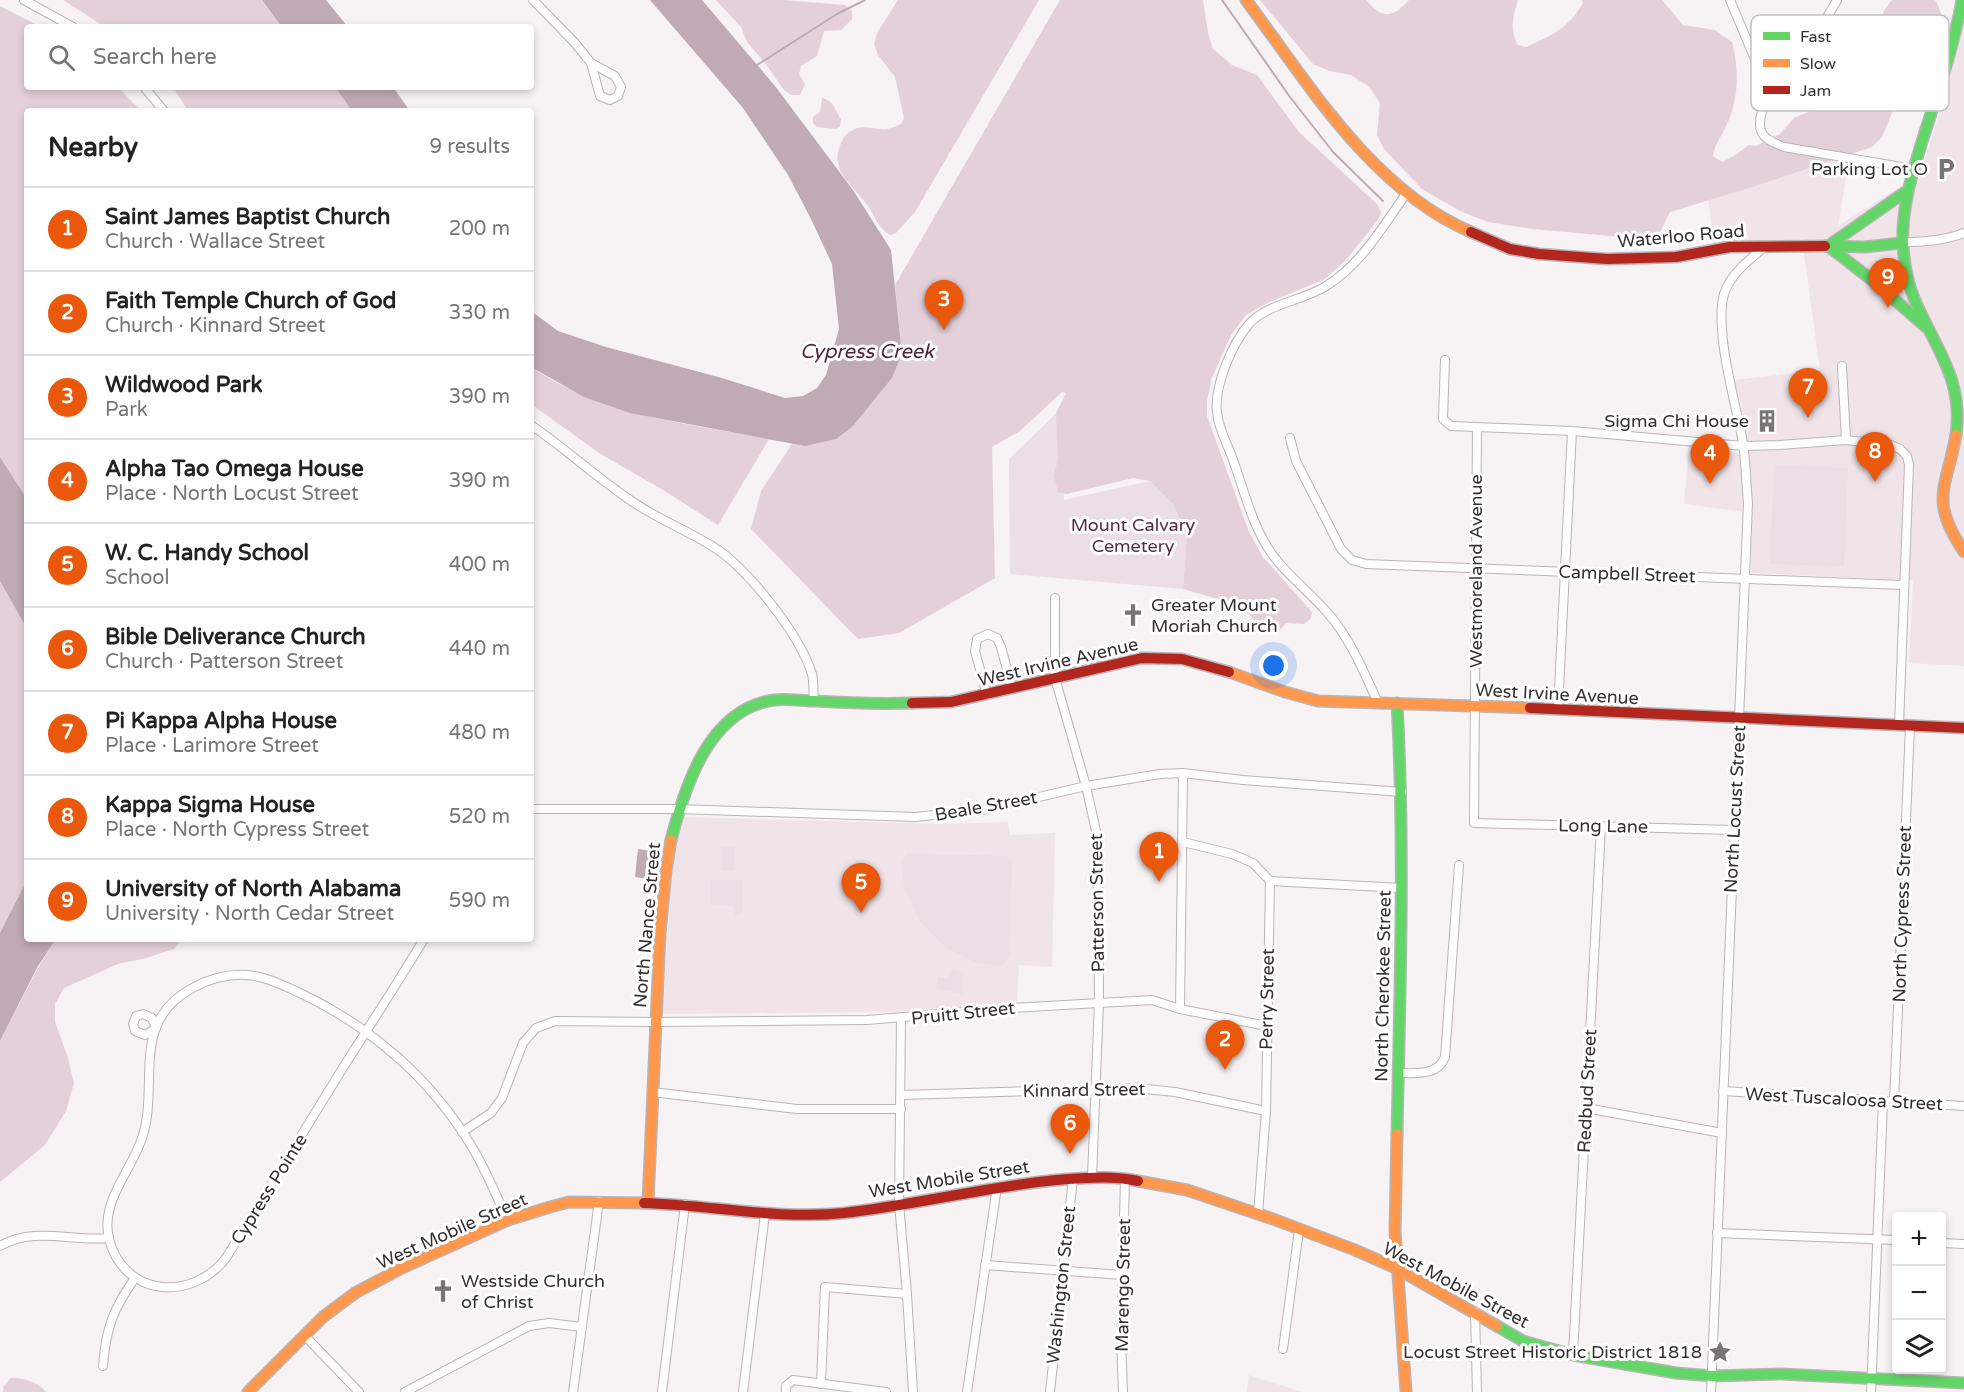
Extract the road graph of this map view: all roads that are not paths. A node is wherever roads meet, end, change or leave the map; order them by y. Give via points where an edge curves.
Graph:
1 (24, 0) edge
2 (533, 0) edge
3 (1246, 0) edge
4 (1730, 0) edge
5 (1837, 0) edge
6 (1962, 0) edge
7 (1827, 15) edge
8 (68, 24) edge
9 (1751, 50) edge
10 (1949, 53) edge
11 (591, 63) junction
12 (146, 90) edge
13 (162, 108) edge
14 (1765, 111) edge
15 (1932, 111) edge
16 (1914, 169) junction
17 (1908, 190) junction
18 (1406, 194) junction
19 (1964, 233) edge
20 (1901, 243) junction
21 (1767, 246) junction
22 (1828, 246) junction
23 (1930, 330) junction
24 (1445, 360) dead end
25 (1842, 366) dead end
26 (534, 427) edge
27 (1477, 428) junction
28 (1572, 431) junction
29 (1290, 438) dead end
30 (1846, 440) junction
31 (1743, 446) junction
32 (1964, 552) edge
33 (1476, 568) junction
34 (1565, 571) junction
35 (1745, 579) junction
36 (1903, 585) junction
37 (1055, 598) dead end
38 (1055, 678) junction
39 (1012, 688) junction
40 (987, 695) junction
41 (814, 701) junction
42 (1378, 703) junction
43 (1397, 703) junction
44 (1475, 706) junction
45 (1558, 709) junction
46 (1740, 717) junction
47 (1904, 725) junction
48 (1964, 728) edge
49 (1183, 773) junction
50 (1086, 786) junction
51 (1402, 792) junction
52 (534, 809) edge
53 (678, 809) junction
54 (1474, 823) joint
55 (1601, 826) junction
56 (1733, 830) junction
57 (1183, 842) junction
58 (1459, 865) dead end
59 (1270, 880) junction
60 (1402, 888) junction
61 (422, 942) edge
62 (1099, 1002) junction
63 (1180, 1009) junction
64 (901, 1019) junction
65 (656, 1022) junction
66 (1267, 1026) junction
67 (366, 1031) junction
68 (1399, 1073) junction
69 (1094, 1088) junction
70 (1723, 1091) junction
71 (652, 1092) junction
72 (901, 1095) junction
73 (1883, 1102) junction
74 (1894, 1102) junction
75 (1964, 1106) edge
76 (1586, 1108) junction
77 (901, 1109) junction
78 (1266, 1111) junction
79 (462, 1132) junction
80 (1722, 1133) junction
81 (1073, 1178) junction
82 (1092, 1178) junction
83 (1125, 1178) junction
84 (997, 1187) junction
85 (599, 1201) junction
86 (648, 1202) junction
87 (685, 1204) junction
88 (899, 1204) junction
89 (765, 1214) junction
90 (1258, 1214) junction
91 (508, 1220) junction
92 (1299, 1230) junction
93 (1717, 1233) junction
94 (109, 1238) junction
95 (1877, 1239) junction
96 (1892, 1240) edge
97 (1946, 1242) edge
98 (1964, 1244) edge
99 (0, 1246) edge
100 (985, 1265) junction
101 (1398, 1269) junction
102 (1062, 1270) junction
103 (1122, 1275) junction
104 (135, 1278) junction
105 (907, 1294) junction
106 (1475, 1312) junction
107 (582, 1327) junction
108 (304, 1335) junction
109 (1283, 1349) dead end
110 (1573, 1355) junction
111 (103, 1366) dead end
112 (1713, 1376) junction
113 (1871, 1378) junction
114 (1964, 1383) edge
115 (821, 1384) junction
116 (248, 1392) edge
117 (359, 1392) edge
118 (405, 1392) edge
119 (573, 1392) edge
120 (662, 1392) edge
121 (742, 1392) edge
122 (786, 1392) edge
123 (886, 1392) edge
124 (912, 1392) edge
125 (967, 1392) edge
126 (1050, 1392) edge
127 (1123, 1392) edge
128 (1406, 1392) edge
129 (1477, 1392) edge
130 (1711, 1392) edge
131 (1871, 1392) edge

1 - 8 street
2 - 11 street
3 - 18 street, Waterloo Road via 1366,156
4 - 9 street
5 - 7 street
6 - 10 street
11 - 11 street via 600,96 610,100 618,96 621,87 615,76
12 - 13 street
14 - 16 street via 1760,122 1762,133 1770,142
15 - 16 street
16 - 17 street
17 - 20 street
17 - 22 street
18 - 21 street, Waterloo Road via 1482,239 1539,254 1606,259
18 - 42 street via 1340,277 1324,288 1269,311 1252,321 1238,337 1218,392 1216,412 1255,524 1269,550 1330,615 1361,664
19 - 20 street via 1953,238
20 - 22 street, Waterloo Road
20 - 23 street via 1909,283
21 - 22 street, Waterloo Road
21 - 31 street, North Locust Street via 1736,274 1725,292 1722,311 1722,331
22 - 23 street
23 - 32 street via 1951,372 1958,400 1956,440 1942,487 1941,506 1946,525
24 - 27 street via 1443,419 1451,426
25 - 30 street
26 - 41 street via 631,501 713,546 738,567 771,604 793,637 811,672
27 - 28 street
27 - 33 street, Westmoreland Avenue
28 - 31 street
28 - 34 street
29 - 33 street, Campbell Street via 1296,461 1341,549 1352,560 1366,564
30 - 31 street
30 - 36 street, North Cypress Street via 1891,445 1907,456 1910,465
31 - 35 street, North Locust Street via 1748,503
33 - 34 street, Campbell Street
33 - 44 street, Westmoreland Avenue
34 - 35 street, Campbell Street
34 - 45 street
35 - 36 street, Campbell Street
35 - 46 street, North Locust Street
36 - 47 street, North Cypress Street
37 - 38 street, Patterson Street
38 - 39 street, West Irvine Avenue
38 - 42 street, West Irvine Avenue via 1136,659 1186,659 1298,697
38 - 50 street, Patterson Street
39 - 40 street, West Irvine Avenue
39 - 40 street via 997,638 988,634 977,639 975,651
40 - 41 street, West Irvine Avenue via 920,704
41 - 53 street, North Nance Street via 774,700 731,718 699,762
42 - 43 street, West Irvine Avenue
43 - 44 street, West Irvine Avenue
43 - 51 street, North Cherokee Street
44 - 45 street, West Irvine Avenue
44 - 54 street, Westmoreland Avenue
45 - 46 street, West Irvine Avenue
46 - 47 street, West Irvine Avenue
46 - 56 street, North Locust Street
47 - 48 street, West Irvine Avenue
47 - 74 street, North Cypress Street
49 - 50 street, Beale Street
49 - 51 street, Beale Street
49 - 57 street
50 - 53 street, Beale Street via 983,810 925,817
50 - 62 street, Patterson Street via 1098,840
51 - 60 street, North Cherokee Street
52 - 53 street, Beale Street
53 - 65 street, North Nance Street via 666,862
54 - 55 street, Long Lane
55 - 56 street, Long Lane
55 - 76 street, Redbud Street
56 - 70 street, North Locust Street
57 - 59 street via 1232,854 1252,863
57 - 63 street
58 - 68 street via 1445,1057 1430,1072
59 - 60 street
59 - 66 street, Perry Street
60 - 68 street, North Cherokee Street
61 - 67 street
62 - 63 street, Pruitt Street via 1152,1000
62 - 64 street, Pruitt Street
62 - 69 street, Patterson Street
63 - 66 street, Pruitt Street
64 - 65 street, Pruitt Street
64 - 72 street
65 - 71 street, North Nance Street
65 - 79 street, Pruitt Street via 555,1021 536,1029 523,1043 502,1098 491,1113
66 - 78 street, Perry Street
67 - 79 street via 432,1090
67 - 94 street via 314,1000 249,975 227,975 191,988 171,1006 156,1028 148,1118 135,1156 109,1209
67 - 104 street, Cypress Pointe via 219,1266 204,1279 184,1287 148,1284
68 - 101 street, North Cherokee Street via 1395,1231
69 - 72 street, Kinnard Street
69 - 78 street, Kinnard Street via 1155,1089
69 - 82 street, Patterson Street
70 - 73 street, West Tuscaloosa Street
70 - 80 street, North Locust Street
71 - 77 street via 797,1109
71 - 86 street, North Nance Street
72 - 77 street
73 - 74 street, West Tuscaloosa Street
73 - 95 street
74 - 75 street, West Tuscaloosa Street
76 - 80 street
76 - 110 street, Redbud Street
77 - 88 street
78 - 90 street, Perry Street
79 - 91 street
80 - 93 street, North Locust Street
81 - 82 street, West Mobile Street
81 - 84 street, West Mobile Street
81 - 102 street, Washington Street
82 - 83 street, West Mobile Street
83 - 90 street, West Mobile Street via 1187,1190
83 - 103 street, Marengo Street
84 - 88 street, West Mobile Street
84 - 100 street
85 - 86 street, West Mobile Street
85 - 91 street, West Mobile Street via 569,1202
85 - 107 street
86 - 87 street, West Mobile Street
87 - 89 street, West Mobile Street
87 - 120 street
88 - 89 street, West Mobile Street via 844,1213
88 - 105 street
89 - 121 street
90 - 92 street, West Mobile Street
91 - 108 street, West Mobile Street via 355,1293
92 - 101 street, West Mobile Street
92 - 109 street
93 - 95 street
93 - 112 street, North Locust Street
94 - 99 street via 37,1235 19,1237
94 - 104 street via 113,1251
95 - 96 street
95 - 113 street
97 - 98 street
100 - 102 street
100 - 125 street
101 - 106 street, West Mobile Street
101 - 128 street, North Cherokee Street
102 - 103 street
102 - 126 street, Washington Street
103 - 127 street, Marengo Street
104 - 111 street via 108,1327
105 - 115 street via 825,1287
105 - 124 street
106 - 110 street, West Mobile Street via 1523,1341
106 - 129 street
107 - 118 street via 549,1323 529,1326
107 - 119 street
108 - 116 street, West Mobile Street
108 - 117 street
110 - 112 street, West Mobile Street
112 - 113 street, West Mobile Street
112 - 130 street, North Locust Street
113 - 114 street, West Mobile Street
113 - 131 street
115 - 122 street via 793,1380 786,1386
115 - 123 street

